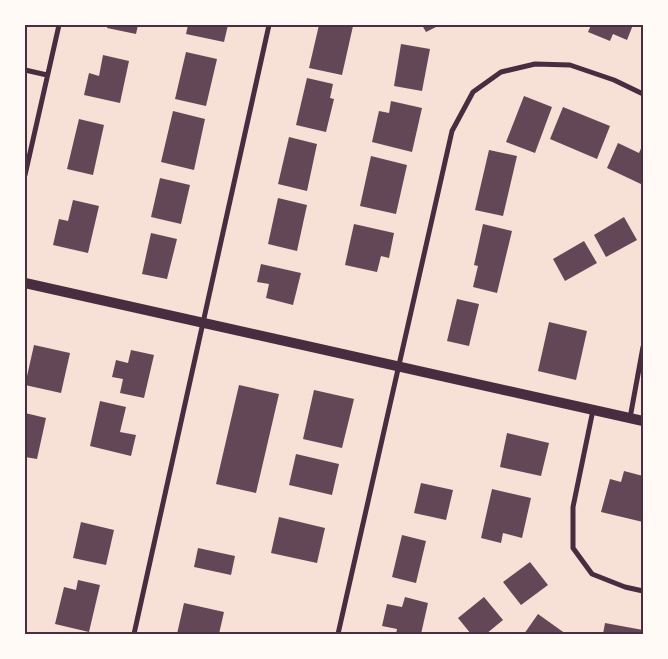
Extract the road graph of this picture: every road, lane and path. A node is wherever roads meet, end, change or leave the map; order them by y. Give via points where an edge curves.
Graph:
1 (59, 25) edge
2 (269, 25) edge
3 (25, 70) edge
4 (47, 75) junction
5 (643, 94) edge
6 (25, 175) edge
7 (25, 283) edge
8 (202, 322) junction
9 (643, 347) edge
10 (398, 367) junction
11 (593, 410) junction
12 (630, 418) junction
13 (643, 421) edge
14 (643, 591) edge
15 (134, 634) edge
16 (338, 634) edge

1 - 4 street
2 - 8 street
3 - 4 street
4 - 6 street
5 - 10 street via 614,80 570,66 536,64 501,72 473,92 452,131
7 - 8 main road
8 - 10 main road
8 - 15 street
9 - 12 street
10 - 11 main road
10 - 16 street
11 - 12 main road
11 - 14 street via 573,507 573,548 592,574
12 - 13 main road

